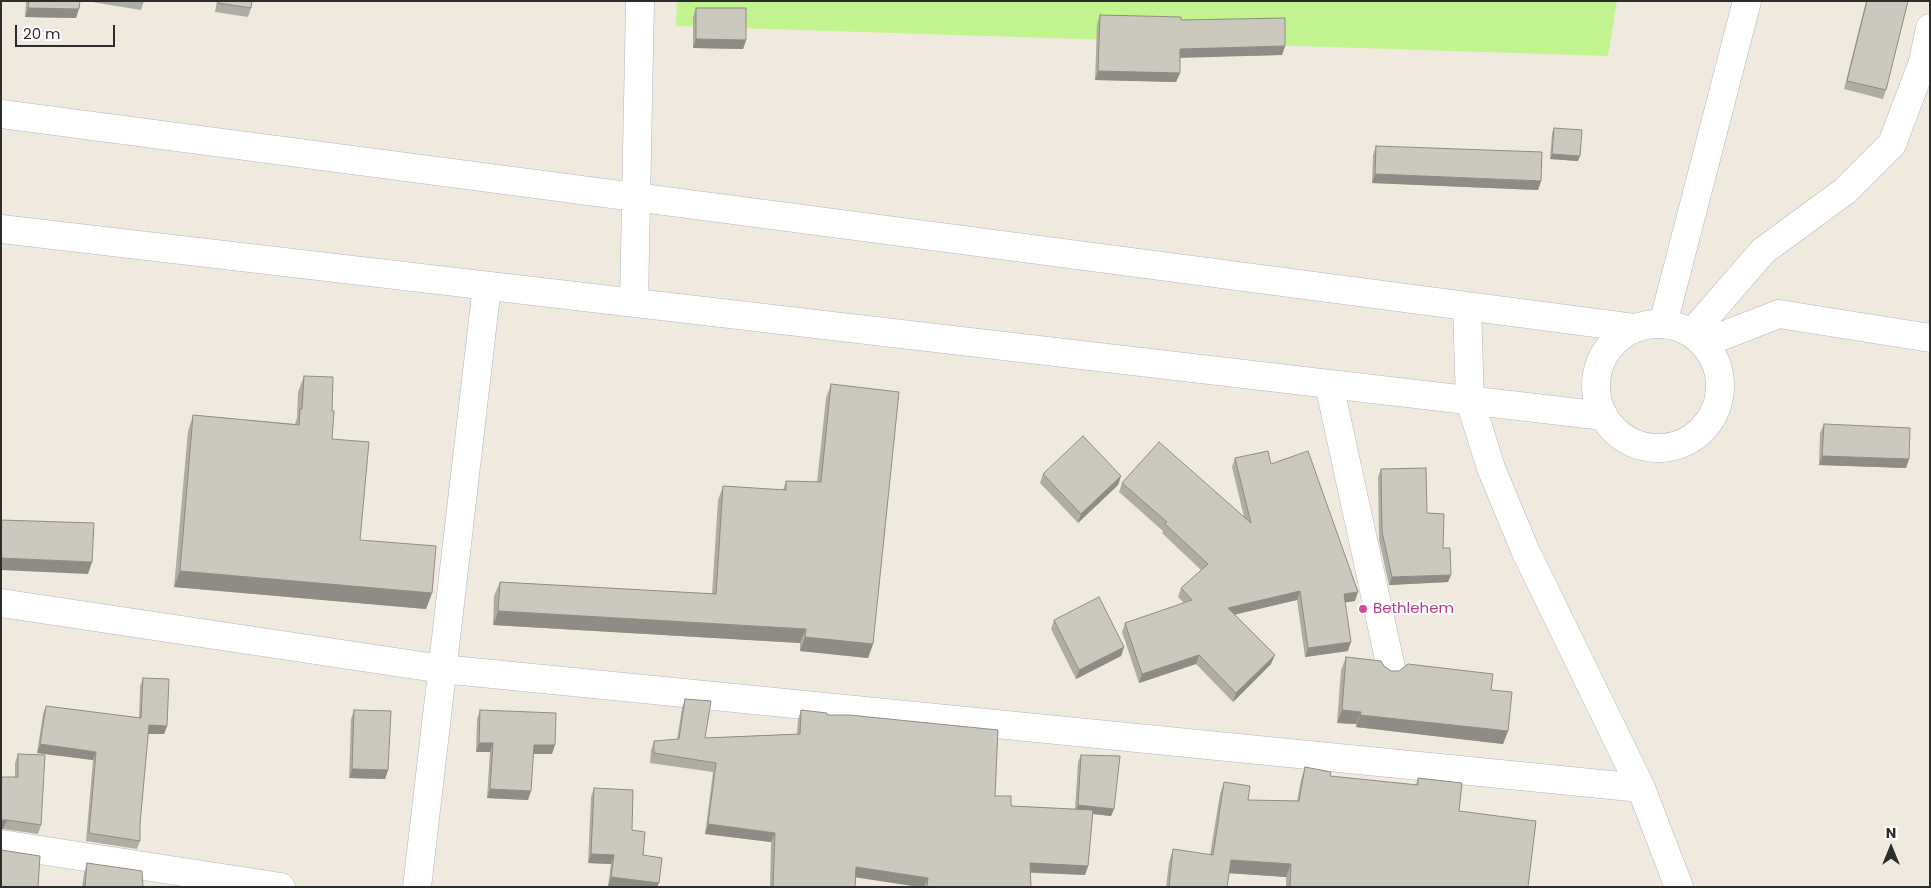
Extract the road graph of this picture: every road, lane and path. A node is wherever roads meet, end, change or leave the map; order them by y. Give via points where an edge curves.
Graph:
1 (640, 1) edge
2 (1746, 1) edge
3 (1930, 28) edge
4 (1, 114) edge
5 (636, 197) junction
6 (1, 229) edge
7 (487, 286) junction
8 (634, 303) junction
9 (1467, 306) junction
10 (1664, 324) junction
11 (1634, 328) junction
12 (1698, 338) junction
13 (1930, 338) edge
14 (1328, 384) junction
15 (1470, 401) junction
16 (1604, 416) junction
17 (1, 603) edge
18 (1391, 668) edge
19 (442, 669) junction
20 (1641, 788) junction
21 (1, 844) edge
22 (277, 886) edge
23 (417, 887) edge
24 (1679, 887) edge

1 - 5 street
2 - 10 street
3 - 12 street via 1923,62 1892,144 1845,191 1763,251
4 - 5 street
5 - 8 street
5 - 9 street
6 - 7 street
7 - 8 street
7 - 19 street
8 - 14 street
9 - 11 street
9 - 15 street
10 - 11 street
10 - 12 street via 1679,326
11 - 16 street via 1610,346 1599,365 1595,387
12 - 13 street via 1779,314
12 - 16 street via 1713,355 1721,384 1715,413 1695,436 1668,448 1645,446 1624,438
14 - 15 street
14 - 18 street
15 - 16 street
15 - 20 street via 1511,518
17 - 19 street
19 - 20 street
19 - 23 street
20 - 24 street
21 - 22 street

